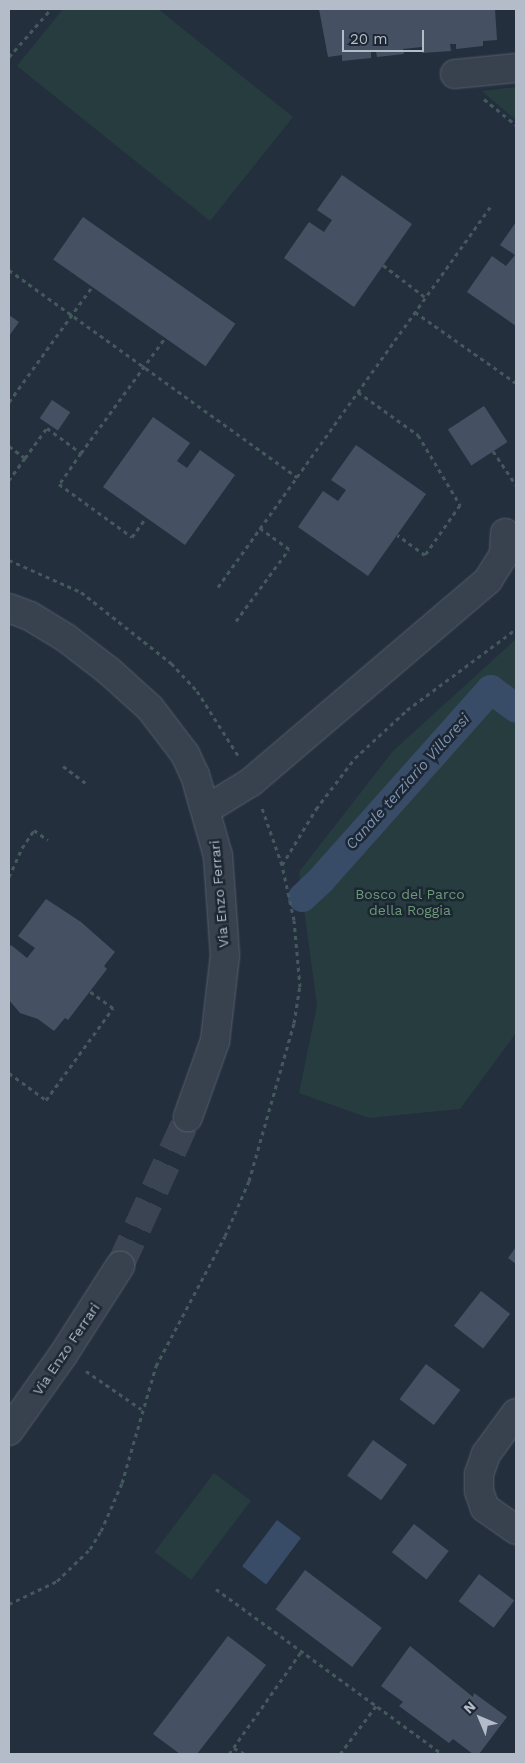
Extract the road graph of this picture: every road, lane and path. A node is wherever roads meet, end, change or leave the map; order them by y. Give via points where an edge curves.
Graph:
1 (51, 9) edge
2 (9, 57) edge
3 (516, 68) edge
4 (455, 74) dead end
5 (490, 206) dead end
6 (383, 265) dead end
7 (9, 270) edge
8 (92, 286) dead end
9 (425, 297) junction
10 (415, 312) junction
11 (71, 315) junction
12 (165, 338) dead end
13 (143, 368) junction
14 (516, 384) edge
15 (358, 392) junction
16 (9, 402) edge
17 (9, 446) edge
18 (492, 452) dead end
19 (82, 453) junction
20 (25, 458) junction
21 (297, 477) junction
22 (9, 480) edge
23 (516, 486) edge
24 (146, 518) dead end
25 (260, 528) junction
26 (504, 532) dead end
27 (398, 535) dead end
28 (9, 560) edge
29 (218, 587) dead end
30 (9, 608) edge
31 (236, 621) dead end
32 (516, 628) edge
33 (241, 762) dead end
34 (63, 766) dead end
35 (87, 784) dead end
36 (260, 803) dead end
37 (207, 809) junction
38 (48, 840) dead end
39 (282, 865) junction
40 (9, 877) edge
41 (90, 991) dead end
42 (9, 1073) edge
43 (188, 1117) tunnel mouth
44 (120, 1266) tunnel mouth
45 (78, 1366) dead end
46 (141, 1409) junction
47 (516, 1414) edge
48 (9, 1430) edge
49 (516, 1530) edge
50 (216, 1589) dead end
51 (9, 1604) edge
52 (301, 1652) junction
53 (376, 1706) junction
54 (234, 1748) junction
55 (229, 1754) edge
56 (245, 1754) edge
57 (340, 1754) edge
58 (442, 1754) edge

1 - 2 path
3 - 4 street
5 - 9 path
6 - 9 path
7 - 11 path
8 - 11 path
9 - 10 path
10 - 14 path
10 - 15 path
11 - 13 path
11 - 16 path
12 - 13 path
13 - 19 path
13 - 21 path
15 - 21 path
15 - 27 path via 418,435 460,505 425,555
17 - 20 path
18 - 23 path
19 - 20 path via 46,428
19 - 24 path via 58,484 132,537
20 - 22 path
21 - 25 path
25 - 29 path
25 - 31 path via 289,549
26 - 37 street via 504,554 488,580 244,788
28 - 33 path via 81,592 171,663 213,712
30 - 37 street, Via Enzo Ferrari via 66,638 150,708 185,754
32 - 39 path via 407,710 361,753 334,783
34 - 35 path
36 - 39 path
37 - 43 street, Via Enzo Ferrari via 218,856 225,955 214,1041
38 - 40 path via 34,830
39 - 46 path via 294,920 300,987 294,1023 248,1181 225,1236 156,1366
41 - 42 path via 113,1008 46,1100
44 - 48 street, Via Enzo Ferrari via 64,1355
45 - 46 path
46 - 51 path via 122,1483 90,1550 57,1581
47 - 49 street via 486,1454 479,1474 479,1491 485,1508
50 - 52 path
52 - 53 path
52 - 54 path
53 - 57 path
53 - 58 path
54 - 55 path
54 - 56 path

